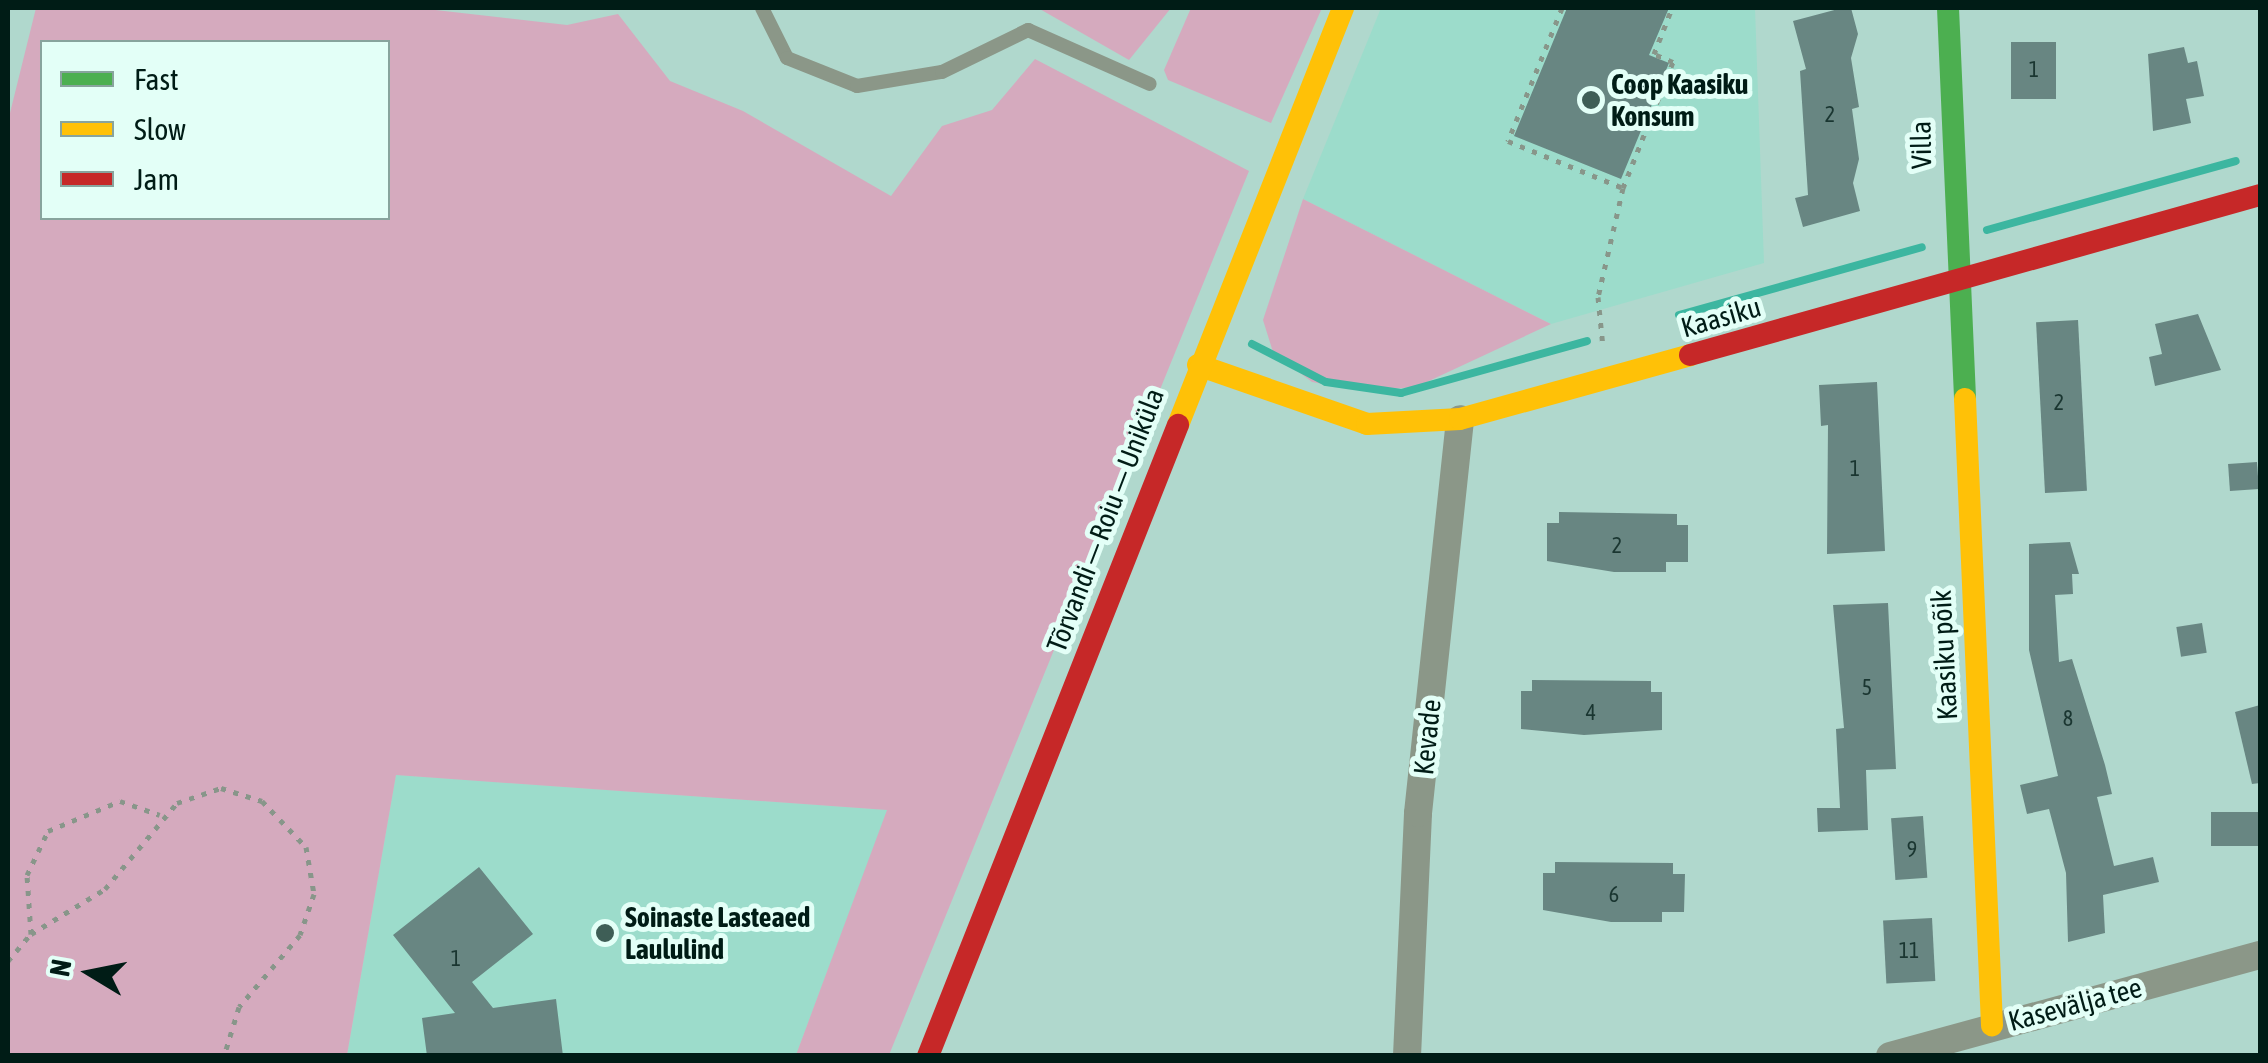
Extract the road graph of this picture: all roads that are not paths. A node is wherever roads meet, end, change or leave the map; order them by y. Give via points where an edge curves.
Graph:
1 (762, 8) edge
2 (1343, 8) edge
3 (1948, 8) edge
4 (1150, 84) dead end
5 (2260, 196) edge
6 (1955, 281) junction
7 (1198, 365) junction
8 (1460, 419) junction
9 (2260, 955) edge
10 (1992, 1026) junction
11 (928, 1056) edge
12 (1407, 1056) edge
13 (1890, 1056) edge

1 - 4 lane via 787,58 857,86 942,72 1028,30
2 - 7 street, Tõrvandi — Roiu — Uniküla
3 - 6 street, Villa
5 - 6 street, Kaasiku
6 - 8 street, Kaasiku
6 - 10 street, Kaasiku põik
7 - 8 street, Kaasiku via 1367,424
7 - 11 street, Tõrvandi — Roiu — Uniküla
8 - 12 street, Kevade via 1418,813
9 - 10 street, Kasevälja tee
10 - 13 street, Kasevälja tee

